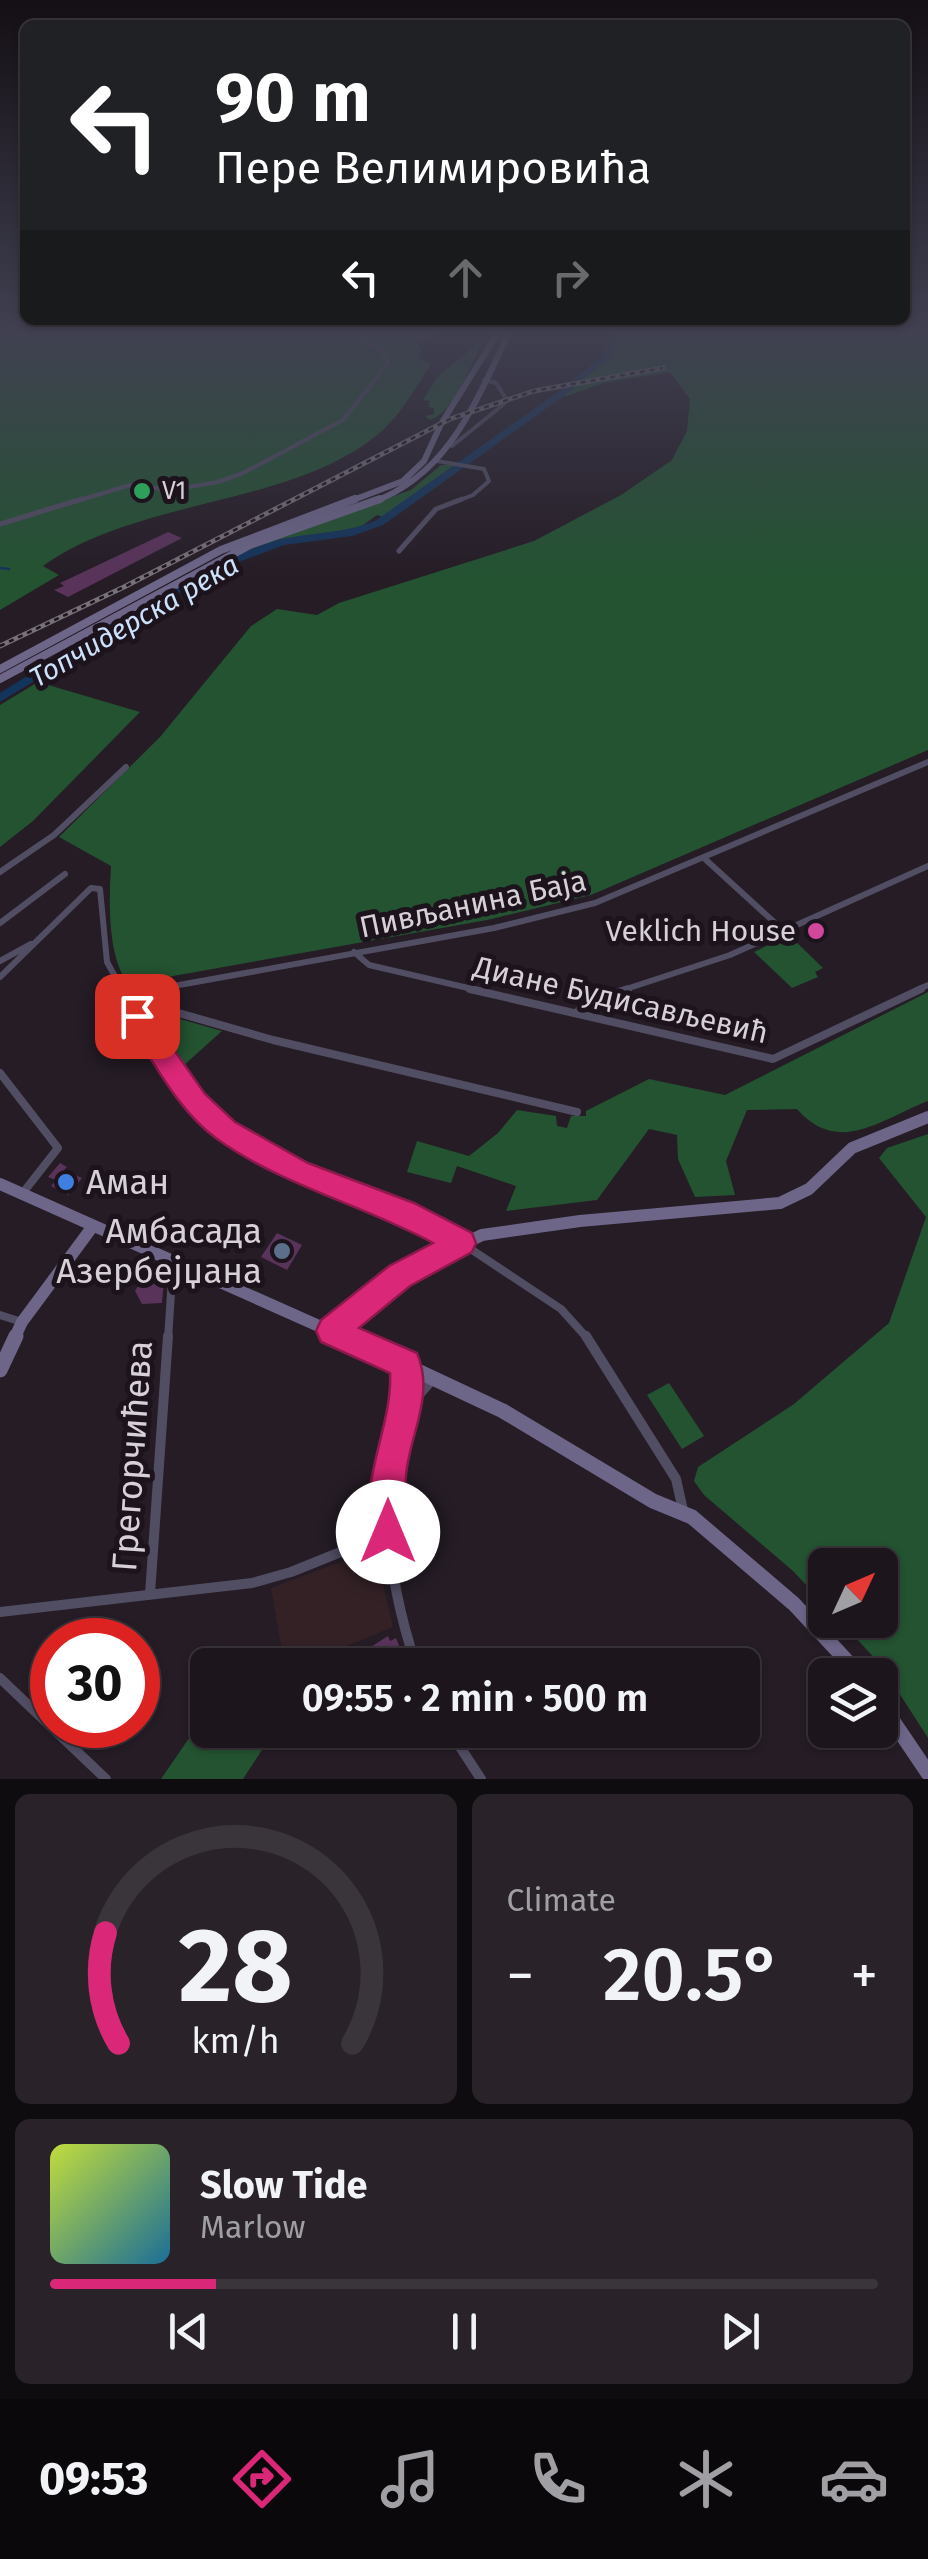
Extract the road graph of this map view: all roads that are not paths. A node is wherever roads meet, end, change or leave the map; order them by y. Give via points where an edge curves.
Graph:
1 (348, 414) edge
2 (446, 414) edge
3 (468, 414) edge
4 (492, 414) edge
5 (452, 446) dead end
6 (437, 461) junction
7 (0, 524) edge
8 (399, 551) dead end
9 (0, 668) edge
10 (0, 679) edge
11 (928, 762) edge
12 (126, 767) dead end
13 (704, 858) junction
14 (928, 866) edge
15 (0, 872) edge
16 (65, 874) dead end
17 (0, 924) edge
18 (785, 932) junction
19 (41, 939) junction
20 (354, 952) junction
21 (0, 961) edge
22 (0, 977) edge
23 (928, 985) edge
24 (124, 997) junction
25 (577, 1013) junction
26 (0, 1073) edge
27 (578, 1112) dead end
28 (928, 1117) edge
29 (0, 1184) edge
30 (22, 1194) junction
31 (93, 1226) junction
32 (461, 1243) junction
33 (173, 1263) junction
34 (0, 1315) edge
35 (22, 1322) junction
36 (332, 1331) junction
37 (405, 1364) junction
38 (0, 1370) edge
39 (439, 1378) junction
40 (406, 1410) junction
41 (389, 1473) junction
42 (683, 1511) junction
43 (388, 1532) junction
44 (150, 1594) junction
45 (0, 1612) edge
46 (411, 1648) edge
47 (843, 1658) edge
48 (0, 1678) edge
49 (898, 1729) edge
50 (460, 1748) edge
51 (928, 1773) edge
52 (106, 1779) edge
53 (480, 1779) edge

1 - 7 street via 220,482 165,490 130,485
2 - 9 main road via 424,461 403,481 221,550
3 - 6 main road
4 - 5 street
6 - 8 street via 484,469 488,483 436,509
6 - 10 main road via 402,490 250,545
11 - 13 street, Пивљанина Баја
12 - 15 street via 54,835
13 - 18 street
13 - 20 street, Пивљанина Баја via 595,903
14 - 18 street
16 - 17 street
18 - 25 street via 584,1003
19 - 21 street
19 - 22 street
19 - 24 street via 95,887 100,890 105,957
20 - 24 street, Пивљанина Баја
20 - 25 street, Диане Будисављевић via 369,964
23 - 25 street, Диане Будисављевић via 778,1059
24 - 27 street via 273,1040
24 - 32 street via 191,1096 226,1130 298,1172 404,1212
26 - 30 street via 58,1148
28 - 32 main road via 852,1148 803,1194 780,1203 561,1223
29 - 30 main road
30 - 31 main road
31 - 33 main road
31 - 35 main road
32 - 36 main road via 399,1276
32 - 42 street via 561,1309 584,1332 672,1472
33 - 36 main road
33 - 44 street, Грегорчићева
34 - 35 street
35 - 38 main road
36 - 37 main road
37 - 39 main road
37 - 40 street
37 - 41 street via 391,1414
39 - 40 street
39 - 42 main road via 653,1501
40 - 41 street
41 - 43 street
42 - 47 main road via 752,1565
43 - 44 street via 271,1579
43 - 46 street
44 - 45 street
48 - 52 street
49 - 51 main road
50 - 53 street

